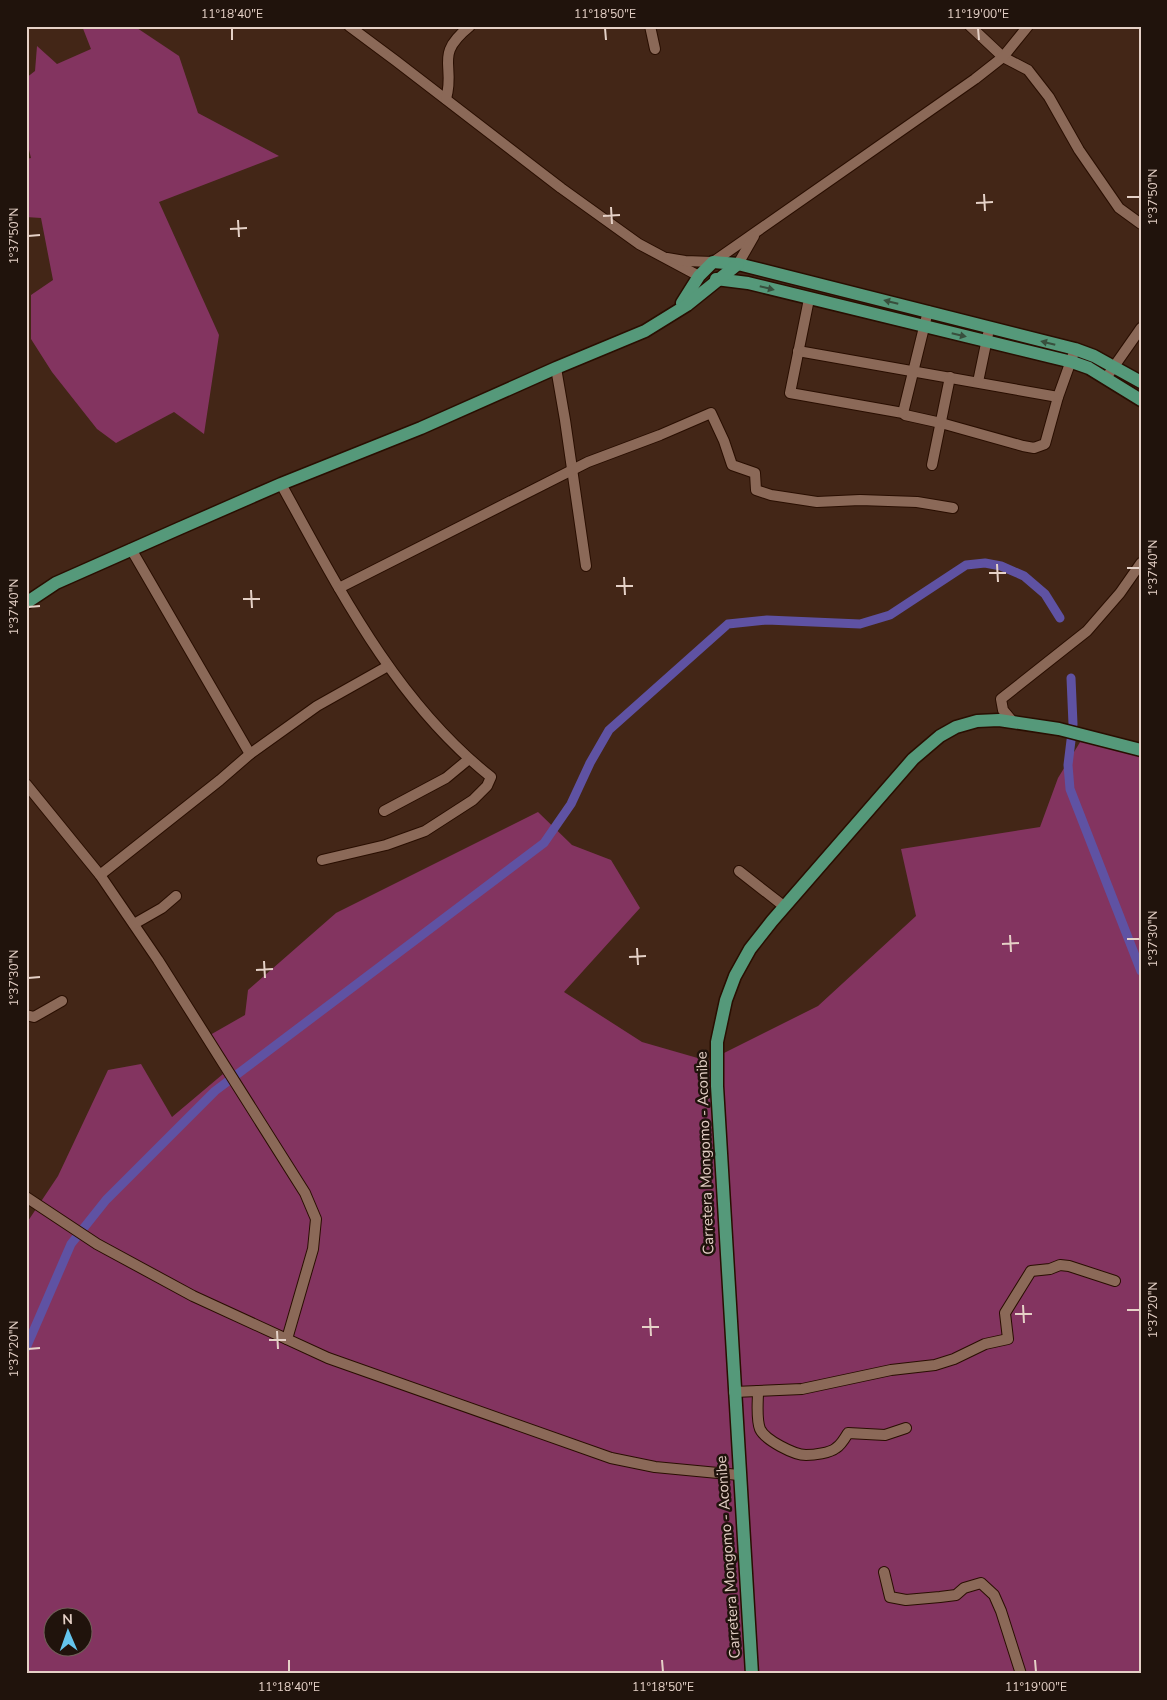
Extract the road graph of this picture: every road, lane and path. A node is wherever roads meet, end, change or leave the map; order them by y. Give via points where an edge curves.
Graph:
1 (349, 26) edge
2 (470, 26) edge
3 (650, 26) edge
4 (970, 26) edge
5 (1028, 26) edge
6 (655, 49) dead end
7 (1003, 57) junction
8 (446, 100) junction
9 (1141, 224) edge
10 (757, 231) junction
11 (667, 258) junction
12 (713, 262) junction
13 (738, 264) junction
14 (699, 276) junction
15 (719, 280) junction
16 (809, 299) junction
17 (928, 311) junction
18 (673, 314) junction
19 (924, 327) junction
20 (989, 328) junction
21 (1141, 328) edge
22 (986, 341) junction
23 (798, 351) junction
24 (1073, 356) junction
25 (1115, 367) junction
26 (556, 368) junction
27 (913, 370) junction
28 (950, 377) junction
29 (1106, 378) junction
30 (978, 382) junction
31 (1141, 382) edge
32 (1058, 397) junction
33 (1141, 400) edge
34 (903, 413) junction
35 (941, 423) junction
36 (932, 465) dead end
37 (573, 470) junction
38 (282, 484) junction
39 (953, 508) dead end
40 (132, 550) junction
41 (1141, 563) edge
42 (586, 566) dead end
43 (339, 588) junction
44 (26, 603) edge
45 (388, 666) junction
46 (1013, 722) junction
47 (1139, 746) edge
48 (250, 754) junction
49 (468, 759) junction
50 (26, 784) edge
51 (384, 811) dead end
52 (322, 860) dead end
53 (739, 871) dead end
54 (100, 875) junction
55 (176, 896) dead end
56 (785, 907) junction
57 (134, 924) junction
58 (62, 1001) dead end
59 (27, 1016) edge
60 (26, 1196) edge
61 (1115, 1281) dead end
62 (287, 1339) junction
63 (758, 1391) junction
64 (734, 1392) junction
65 (906, 1428) dead end
66 (739, 1475) junction
67 (884, 1572) dead end
68 (752, 1674) edge
69 (1021, 1674) edge

1 - 8 street
2 - 8 street via 455,39 447,56 449,85
3 - 6 street
4 - 7 street
5 - 7 street
7 - 9 street via 1028,70 1049,97 1079,150 1119,208
7 - 10 street
8 - 11 street via 639,244
10 - 12 street
10 - 13 street
11 - 12 street
11 - 14 street
12 - 13 main road
12 - 14 main road
13 - 15 main road
17 -> 13 main road
14 - 15 main road
14 - 18 main road
15 -> 16 main road
15 - 18 main road
16 - 19 main road
16 - 23 street
17 - 19 street
17 - 20 main road
18 - 26 main road via 645,331
19 -> 22 main road
19 - 27 street
20 - 22 street
24 -> 20 main road
21 - 25 street
22 - 24 main road
22 - 30 street
23 - 27 street
23 - 34 street via 790,392
24 - 25 main road via 1094,356
24 - 29 main road
24 - 32 street
25 - 29 street
25 - 31 main road
26 - 37 street
26 - 38 main road
27 - 28 street
27 - 34 street
28 - 30 street
28 - 35 street
29 - 33 main road
30 - 32 street
32 - 35 street via 1045,444 1034,448
34 - 35 street via 904,416
35 - 36 street
37 - 39 street via 711,413 732,464 756,473 756,490 817,502 917,502
37 - 42 street
37 - 43 street
38 - 40 main road
38 - 43 street
40 - 44 main road via 56,583
40 - 48 street
41 - 46 street via 1087,631 1001,698 1003,710
43 - 45 street
45 - 48 street via 317,706
45 - 49 street
46 - 47 main road, Carretera Mongomo - Aconibe
46 - 56 main road, Carretera Mongomo - Aconibe via 977,721 956,728 929,744
48 - 54 street
49 - 51 street via 446,778
49 - 52 street via 491,777 473,800 425,831 386,845
50 - 54 street
53 - 56 street
54 - 57 street
55 - 57 street
56 - 64 main road, Carretera Mongomo - Aconibe via 750,949 735,976 717,1042 720,1160
57 - 62 street via 305,1193 316,1219 313,1249
58 - 59 street via 34,1017
60 - 62 street via 97,1244 193,1296
61 - 63 street via 1069,1266 1031,1271 1005,1313 1008,1339 985,1344 935,1365 891,1370 802,1389
62 - 66 street via 328,1358 611,1458 655,1467
63 - 64 street
63 - 65 street via 759,1427 763,1434 799,1454 834,1450 848,1433 885,1435
64 - 66 main road, Carretera Mongomo - Aconibe
66 - 68 main road, Carretera Mongomo - Aconibe
67 - 69 street via 890,1597 906,1600 956,1595 964,1588 981,1583 994,1595

